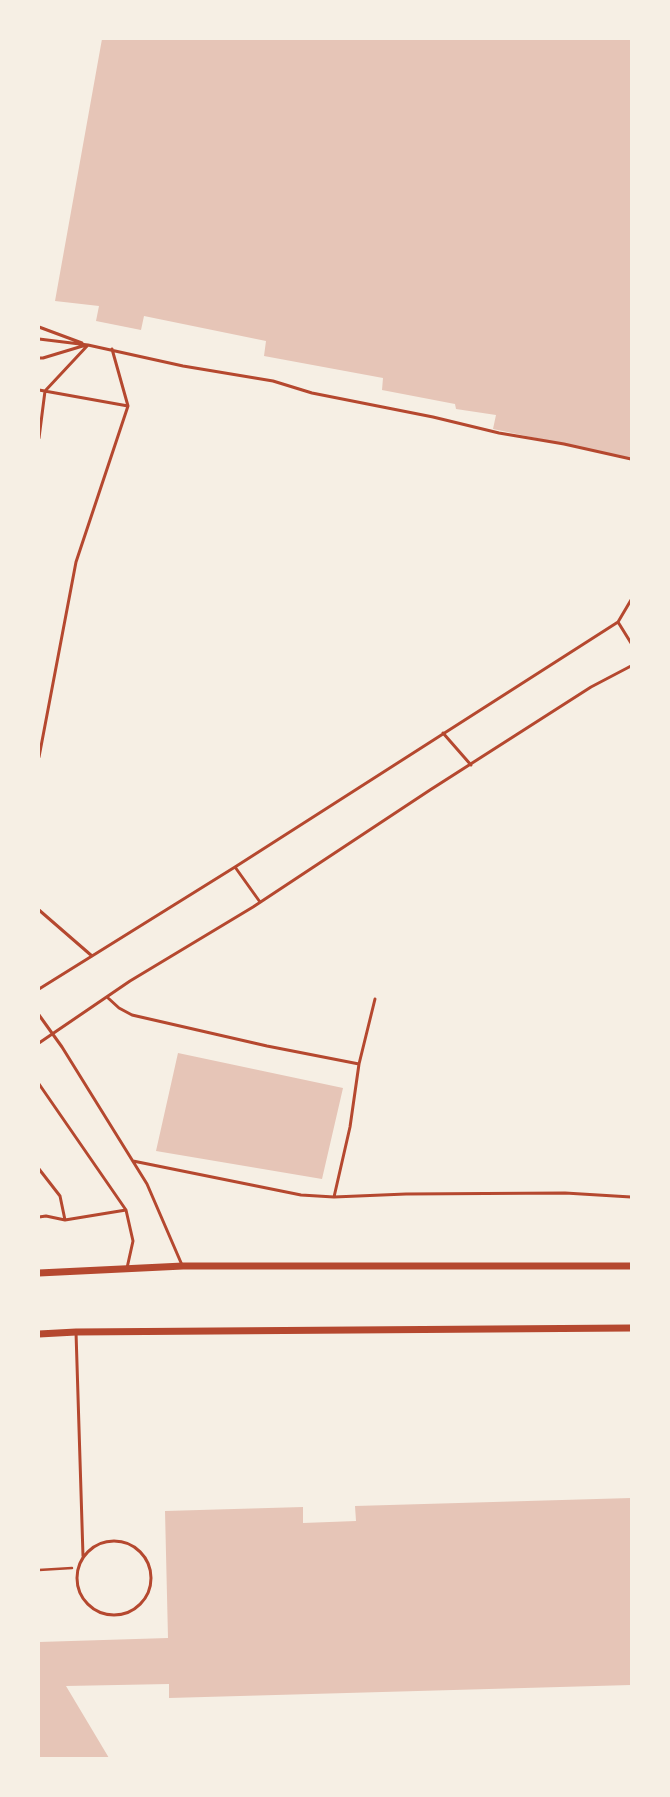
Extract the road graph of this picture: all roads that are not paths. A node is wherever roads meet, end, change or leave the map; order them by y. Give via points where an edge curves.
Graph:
1 (39, 327) edge
2 (39, 339) edge
3 (88, 345) junction
4 (112, 349) junction
5 (39, 358) edge
6 (39, 390) edge
7 (45, 392) junction
8 (128, 406) junction
9 (39, 438) edge
10 (631, 459) edge
11 (631, 600) edge
12 (618, 622) junction
13 (631, 643) edge
14 (631, 666) edge
15 (443, 733) junction
16 (39, 757) edge
17 (471, 765) junction
18 (235, 867) junction
19 (260, 902) junction
20 (39, 910) edge
21 (92, 956) junction
22 (39, 989) edge
23 (107, 997) junction
24 (374, 999) dead end
25 (39, 1015) edge
26 (52, 1034) junction
27 (39, 1044) edge
28 (359, 1064) junction
29 (39, 1084) edge
30 (133, 1161) junction
31 (39, 1169) edge
32 (334, 1197) junction
33 (631, 1197) edge
34 (126, 1210) junction
35 (39, 1217) edge
36 (65, 1220) junction
37 (183, 1266) junction
38 (631, 1266) edge
39 (127, 1269) junction
40 (39, 1273) edge
41 (631, 1328) edge
42 (76, 1332) junction
43 (39, 1334) edge
44 (84, 1557) junction

1 - 3 lane
2 - 3 lane
3 - 4 lane
3 - 5 lane
3 - 7 lane
4 - 8 lane
4 - 10 lane via 184,366 273,380 312,393 433,417 499,434 564,444
6 - 7 lane
7 - 8 lane
7 - 9 lane
8 - 16 lane via 76,562
11 - 12 lane
12 - 13 lane
12 - 15 lane
14 - 17 lane via 591,687
15 - 17 lane
15 - 18 lane
17 - 19 lane via 424,793
18 - 19 lane
18 - 21 lane
19 - 23 lane
20 - 21 lane
21 - 22 lane
23 - 26 lane
23 - 28 lane via 132,1015 237,1040
24 - 28 lane
25 - 26 lane
26 - 27 lane
26 - 30 lane
28 - 32 lane via 350,1127
29 - 34 lane
30 - 32 lane via 301,1195
30 - 37 lane via 147,1184
31 - 36 lane via 60,1196
32 - 33 lane via 406,1194 565,1194
34 - 36 lane
34 - 39 lane via 133,1240
35 - 36 lane
37 - 38 street
37 - 39 street
39 - 40 street
41 - 42 street
42 - 43 street
42 - 44 lane
44 - 44 lane via 78,1568 79,1592 95,1610 119,1615 131,1612 148,1594 151,1570 138,1549 128,1543 115,1540 103,1542 92,1548

